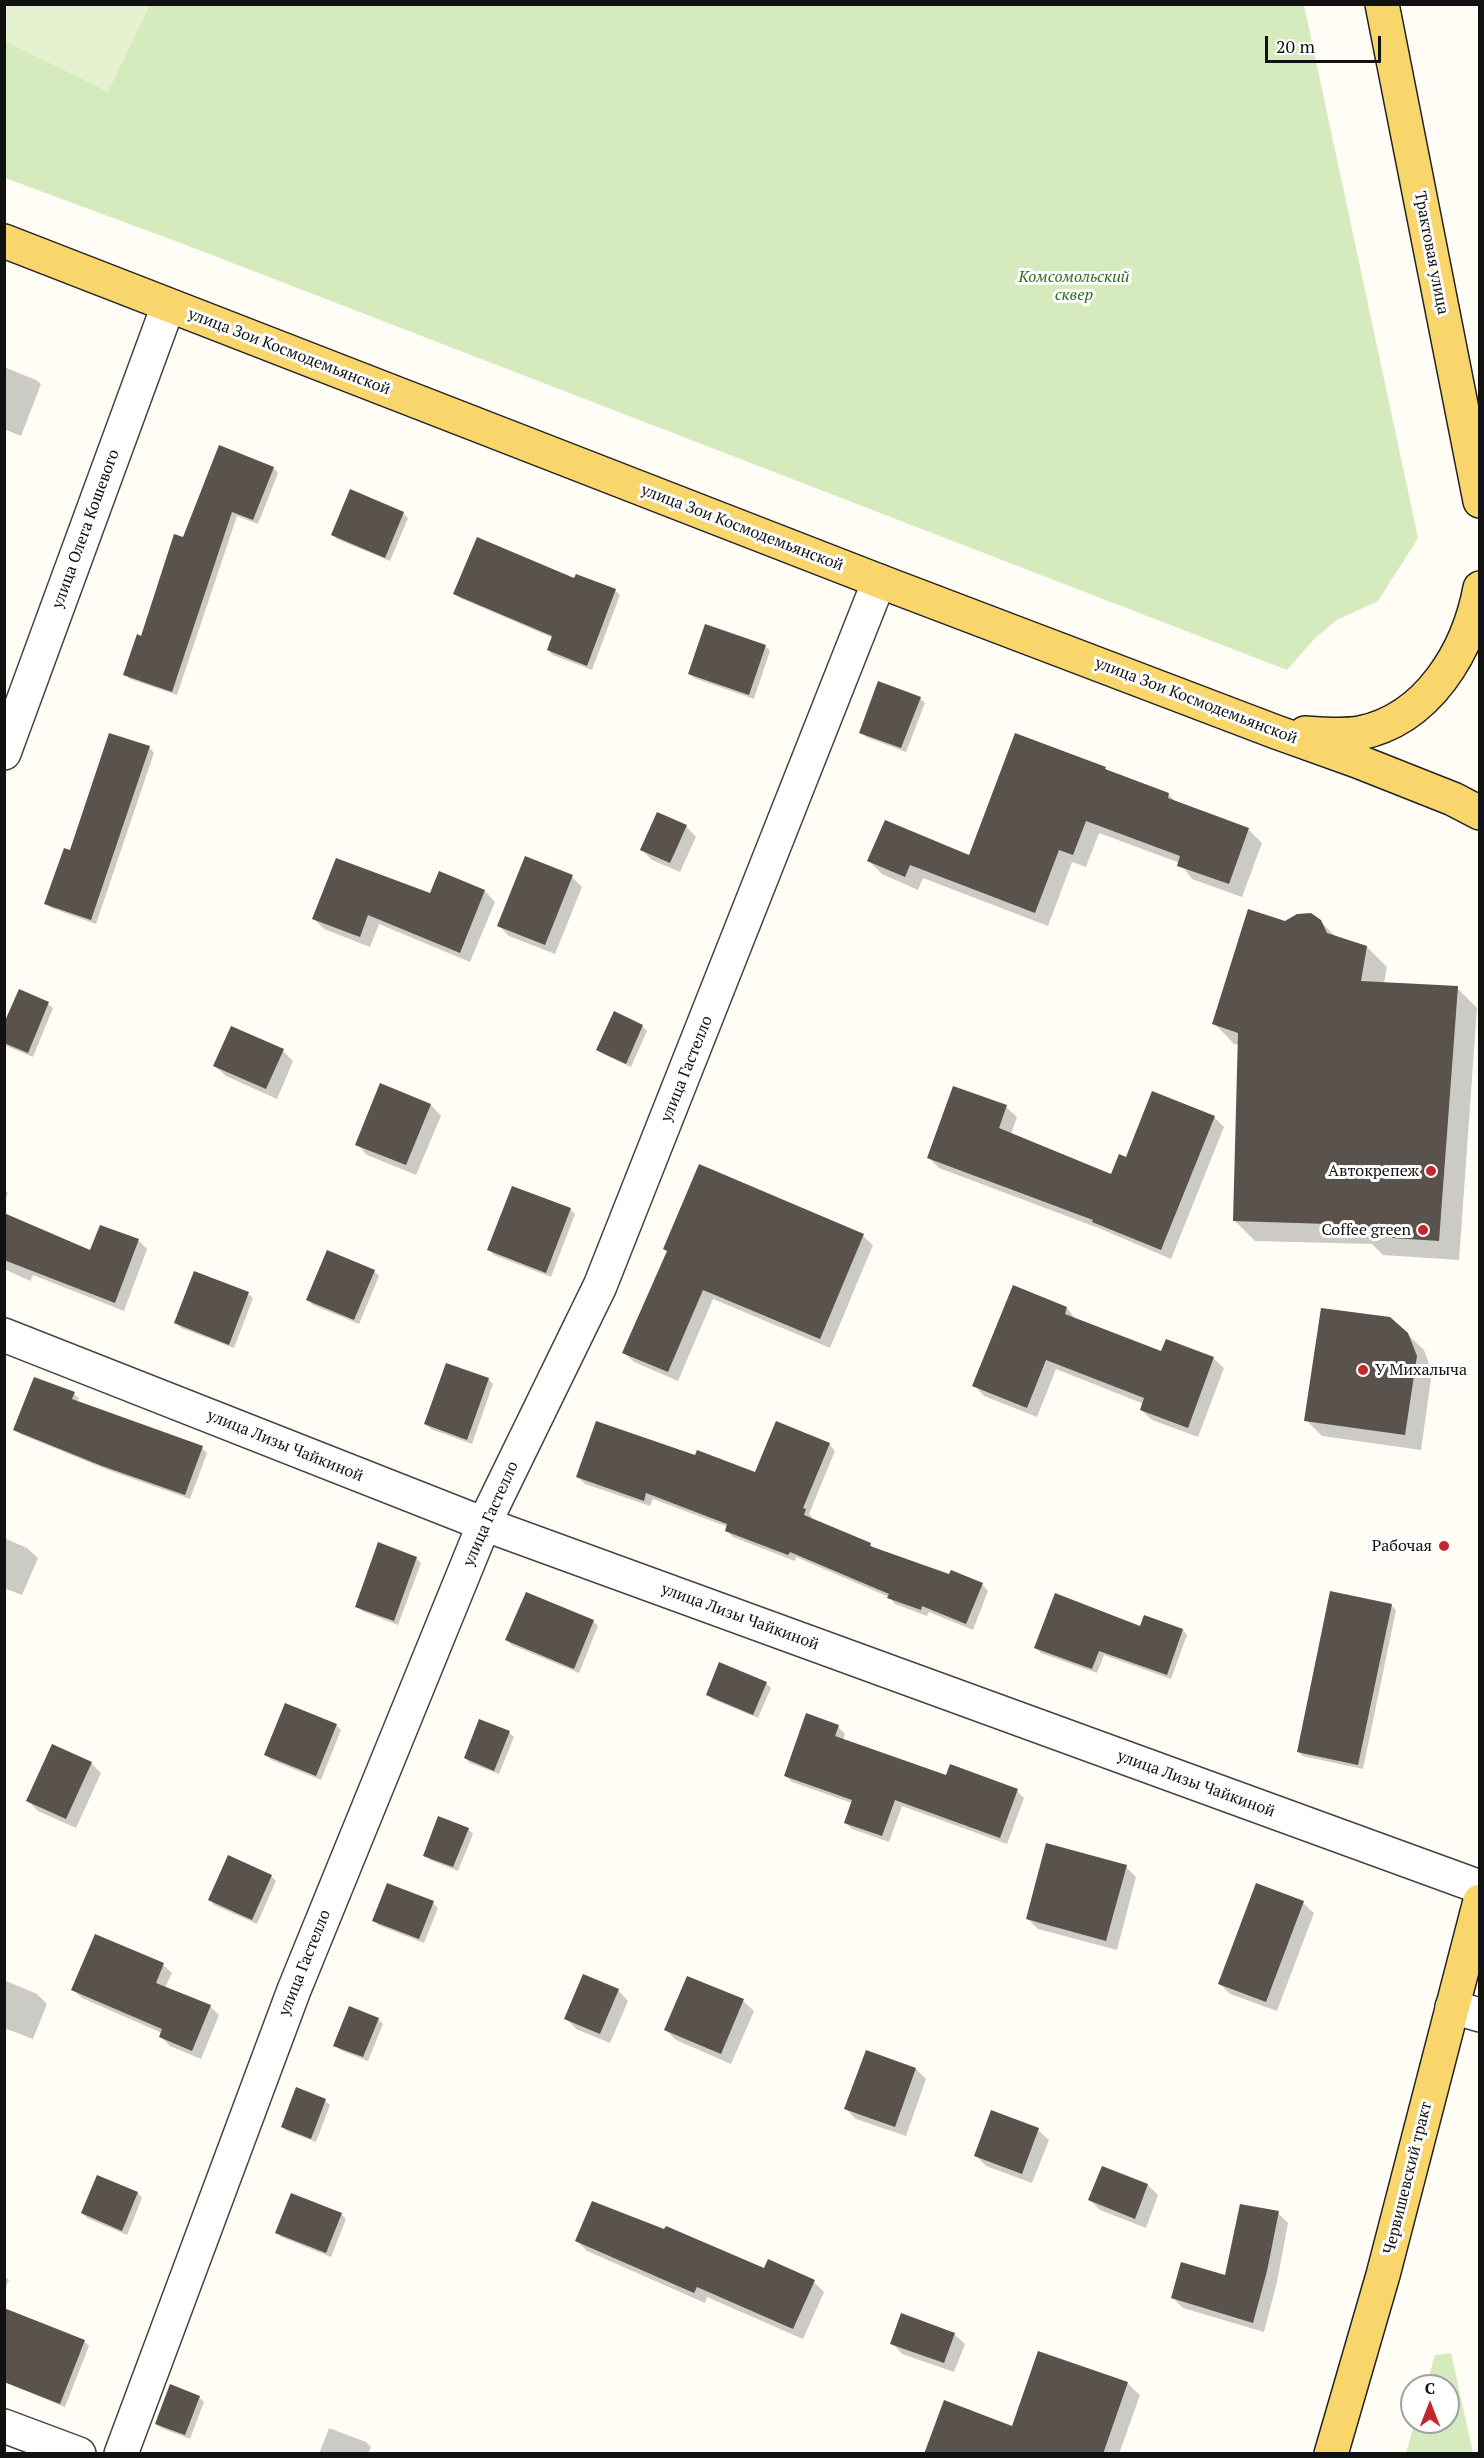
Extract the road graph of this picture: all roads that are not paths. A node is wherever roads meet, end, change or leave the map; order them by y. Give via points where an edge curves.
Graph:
1 (1382, 4) edge
2 (4, 241) edge
3 (168, 306) junction
4 (1479, 501) edge
5 (879, 581) junction
6 (1479, 588) edge
7 (1276, 732) junction
8 (4, 753) edge
9 (1479, 813) edge
10 (4, 1335) edge
11 (484, 1524) junction
12 (1479, 1887) edge
13 (1479, 1900) edge
14 (1466, 2011) edge
15 (4, 2426) edge
16 (79, 2454) edge
17 (121, 2454) edge
18 (1331, 2454) edge

1 - 4 main road, Трактовая улица
2 - 3 main road, улица Зои Космодемьянской
3 - 5 main road, улица Зои Космодемьянской
3 - 8 street, улица Олега Кошевого
5 - 7 main road, улица Зои Космодемьянской
5 - 11 street, улица Гастелло via 600,1286
6 - 7 main road via 1465,641 1434,689 1411,709 1388,724 1359,733
7 - 9 main road, улица Зои Космодемьянской via 1368,765
10 - 11 street, улица Лизы Чайкиной
11 - 12 street, улица Лизы Чайкиной
11 - 17 street, улица Гастелло via 294,1990
13 - 14 main road, Червишевский тракт
14 - 18 main road, Червишевский тракт
15 - 16 street

